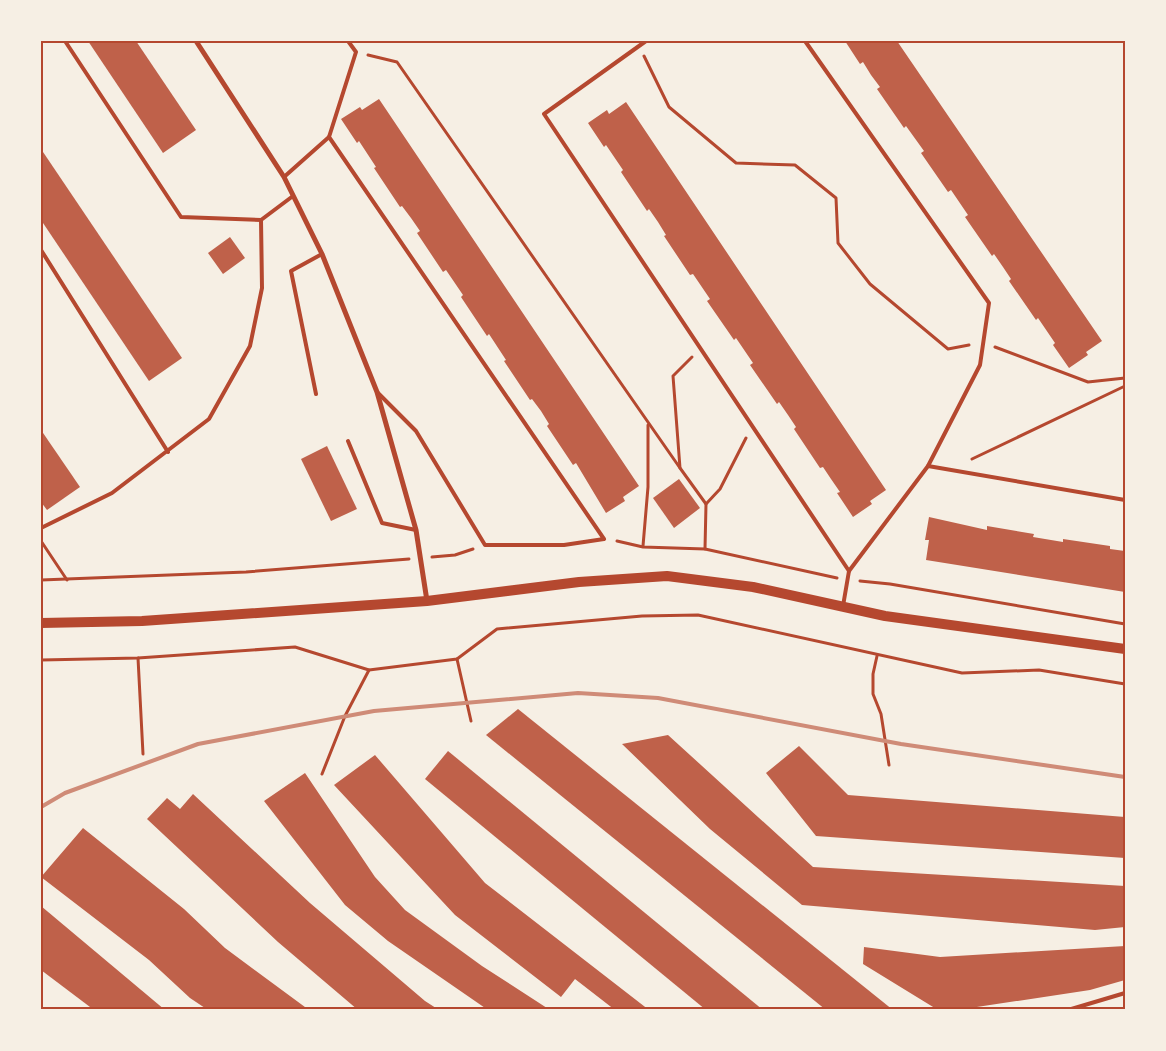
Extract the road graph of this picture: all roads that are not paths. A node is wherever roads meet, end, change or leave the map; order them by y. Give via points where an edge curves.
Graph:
1 (65, 41) edge
2 (196, 41) edge
3 (348, 41) edge
4 (646, 41) edge
5 (805, 41) edge
6 (329, 137) junction
7 (284, 177) junction
8 (293, 196) junction
9 (262, 220) junction
10 (41, 250) edge
11 (322, 254) junction
12 (377, 392) junction
13 (316, 394) dead end
14 (348, 441) dead end
15 (168, 452) junction
16 (928, 466) junction
17 (1125, 500) edge
18 (41, 528) edge
19 (416, 530) junction
20 (849, 571) junction
21 (427, 601) junction
22 (843, 607) junction
23 (41, 623) edge
24 (1125, 650) edge
25 (1125, 993) edge
26 (1068, 1010) edge

1 - 9 lane via 181,218
2 - 7 street
3 - 6 lane via 356,52
4 - 20 lane via 544,114
5 - 16 lane via 989,303 980,366
6 - 7 lane
6 - 12 lane via 604,539 564,545 485,546 416,431
7 - 8 street
8 - 9 lane
8 - 11 street
9 - 15 lane via 262,288 250,346 209,419
10 - 15 lane
11 - 12 street
11 - 13 lane via 291,271
12 - 19 street
14 - 19 lane via 382,523
15 - 18 lane via 112,493
16 - 17 lane
16 - 20 lane
19 - 21 street
20 - 22 lane
21 - 22 main road via 579,582 667,576 753,587
21 - 23 main road via 142,621
22 - 24 main road via 885,616
25 - 26 lane

